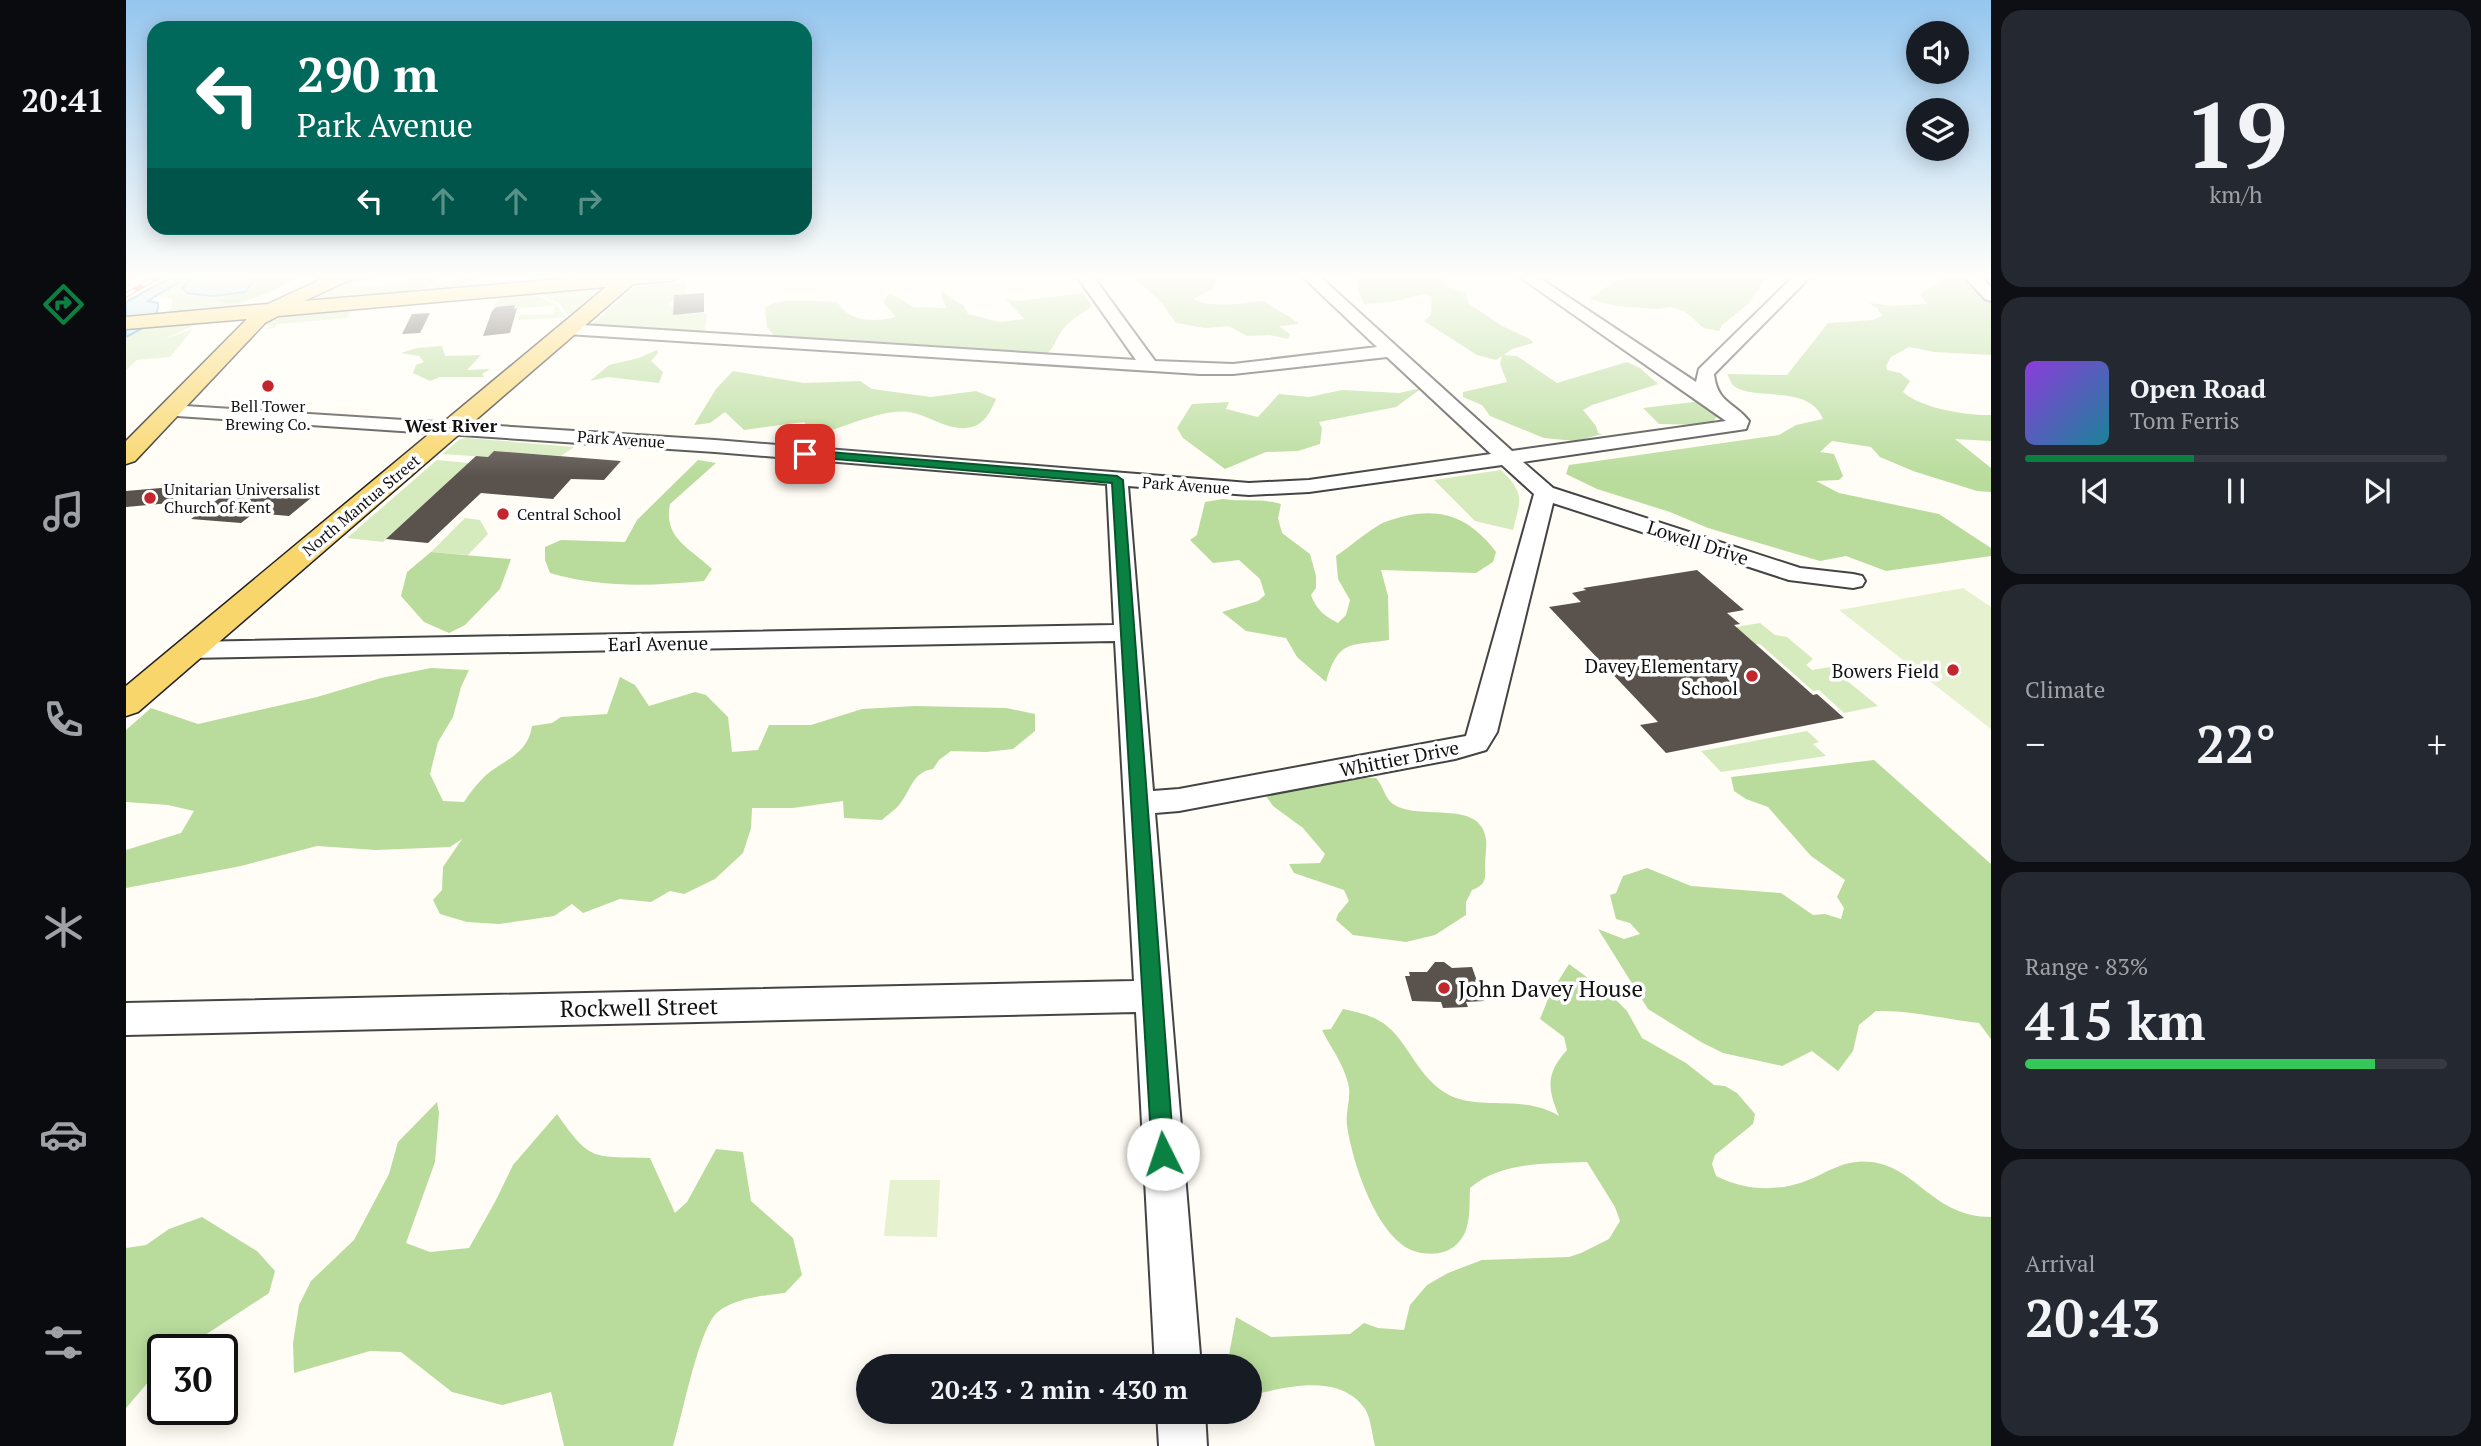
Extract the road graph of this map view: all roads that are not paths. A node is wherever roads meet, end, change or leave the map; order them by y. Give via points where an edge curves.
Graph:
1 (234, 342) edge
2 (552, 342) edge
3 (774, 342) edge
4 (1132, 342) edge
5 (1383, 342) edge
6 (1624, 342) edge
7 (1736, 342) edge
8 (1392, 351) junction
9 (1150, 367) junction
10 (1668, 372) junction
11 (1705, 373) junction
12 (1715, 403) junction
13 (169, 411) junction
14 (454, 428) junction
15 (126, 457) edge
16 (1508, 459) junction
17 (1117, 480) junction
18 (1545, 493) junction
19 (1853, 581) dead end
20 (1127, 633) junction
21 (189, 650) junction
22 (126, 704) edge
23 (1140, 803) junction
24 (1152, 996) junction
25 (126, 1019) edge
26 (1177, 1354) edge
27 (1182, 1424) edge
28 (1183, 1446) edge

1 - 13 main road
2 - 14 main road, North Mantua Street
3 - 9 street
4 - 9 street
5 - 8 street
6 - 10 street
7 - 11 street
8 - 9 street via 1225,369
8 - 16 street
10 - 11 street via 1693,377
10 - 12 street
11 - 12 street
12 - 16 street, Park Avenue via 1739,425
13 - 14 street, Park Avenue
13 - 15 main road
14 - 17 street, Park Avenue
14 - 21 main road, North Mantua Street
16 - 17 street, Park Avenue via 1288,488
16 - 18 street
17 - 20 street
18 - 19 street, Lowell Drive via 1797,575
18 - 23 street, Whittier Drive via 1514,622 1476,743
20 - 21 street, Earl Avenue
20 - 23 street
21 - 22 main road, North Mantua Street
23 - 24 street
24 - 25 street, Rockwell Street
24 - 26 street
27 - 28 street

